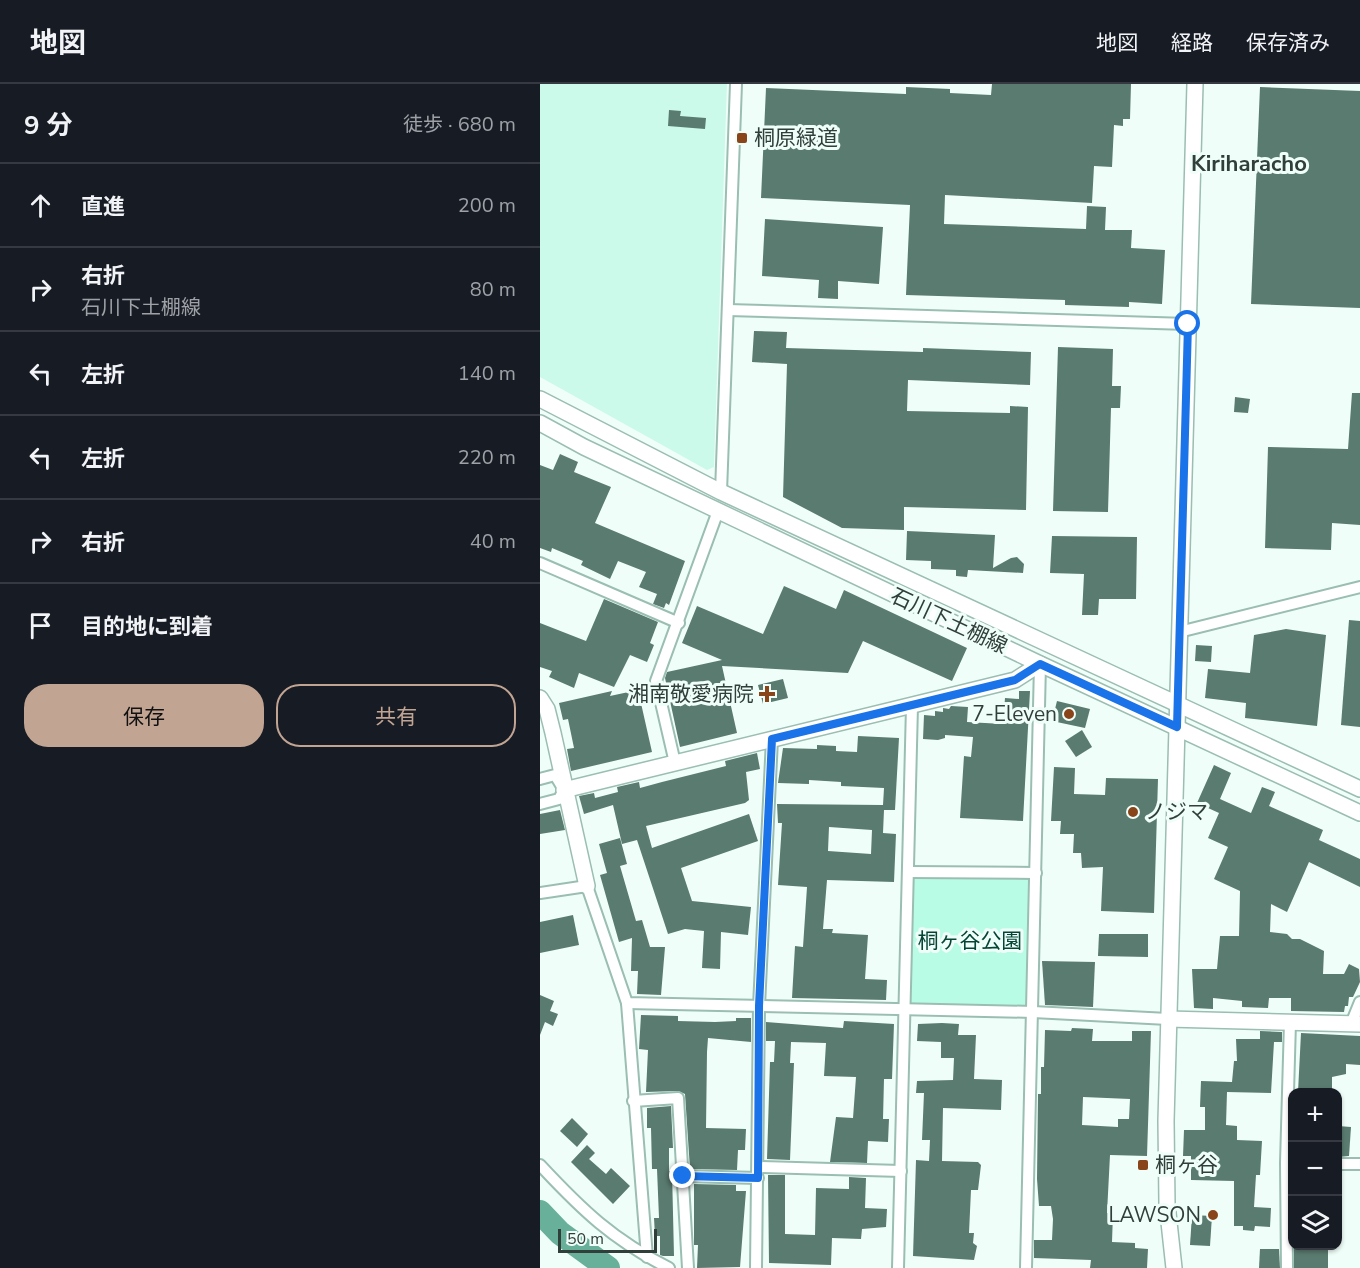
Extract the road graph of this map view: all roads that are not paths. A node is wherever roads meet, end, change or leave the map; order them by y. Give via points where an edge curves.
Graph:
1 (736, 84) edge
2 (1195, 84) edge
3 (728, 310) junction
4 (1188, 324) junction
5 (540, 399) edge
6 (540, 423) edge
7 (722, 492) junction
8 (718, 511) junction
9 (540, 563) edge
10 (1360, 587) edge
11 (679, 623) junction
12 (1179, 632) junction
13 (1040, 664) junction
14 (540, 698) edge
15 (1177, 702) junction
16 (912, 706) junction
17 (1177, 727) junction
18 (772, 739) junction
19 (675, 763) junction
20 (540, 779) edge
21 (1360, 789) edge
22 (564, 790) junction
23 (540, 804) edge
24 (1360, 813) edge
25 (909, 872) junction
26 (1036, 873) junction
27 (587, 886) junction
28 (540, 893) edge
29 (1360, 1002) edge
30 (627, 1003) junction
31 (759, 1006) junction
32 (903, 1010) junction
33 (1032, 1012) junction
34 (1168, 1019) junction
35 (1290, 1022) junction
36 (1356, 1024) edge
37 (633, 1101) junction
38 (1289, 1142) edge
39 (1342, 1164) edge
40 (1360, 1164) edge
41 (540, 1165) edge
42 (901, 1171) junction
43 (758, 1172) junction
44 (683, 1176) junction
45 (1288, 1196) edge
46 (647, 1257) junction
47 (669, 1268) edge
48 (688, 1268) edge
49 (756, 1268) edge
50 (898, 1268) edge
51 (1026, 1268) edge
52 (1174, 1268) edge
53 (1287, 1268) edge

1 - 3 street
2 - 4 street
3 - 4 street
3 - 7 street
4 - 12 street
5 - 7 street, 石川下土棚線
6 - 8 street, 石川下土棚線
7 - 15 street, 石川下土棚線
8 - 11 street
8 - 13 street, 石川下土棚線
9 - 11 street
10 - 12 street
11 - 19 street via 656,681
12 - 15 street
13 - 16 street via 1015,680
13 - 17 street, 石川下土棚線
13 - 26 street
14 - 22 street via 553,733
15 - 17 street
15 - 21 street, 石川下土棚線
16 - 18 street
16 - 25 street
17 - 24 street, 石川下土棚線
17 - 34 street
18 - 19 street
18 - 31 street
19 - 22 street
20 - 22 street via 555,775
22 - 23 street via 559,799
22 - 27 street
25 - 26 street
25 - 32 street
26 - 33 street
27 - 28 street
27 - 30 street
29 - 36 street
30 - 31 street
30 - 37 street
31 - 32 street
31 - 43 street
32 - 33 street
32 - 42 street
33 - 34 street
33 - 51 street
34 - 35 street
34 - 52 street via 1167,1204
35 - 36 street
35 - 38 street
37 - 44 street via 678,1098
37 - 46 street
39 - 40 street
41 - 46 street via 601,1226
42 - 43 street
42 - 50 street
43 - 44 street
43 - 49 street
44 - 48 street
45 - 53 street
46 - 47 street

